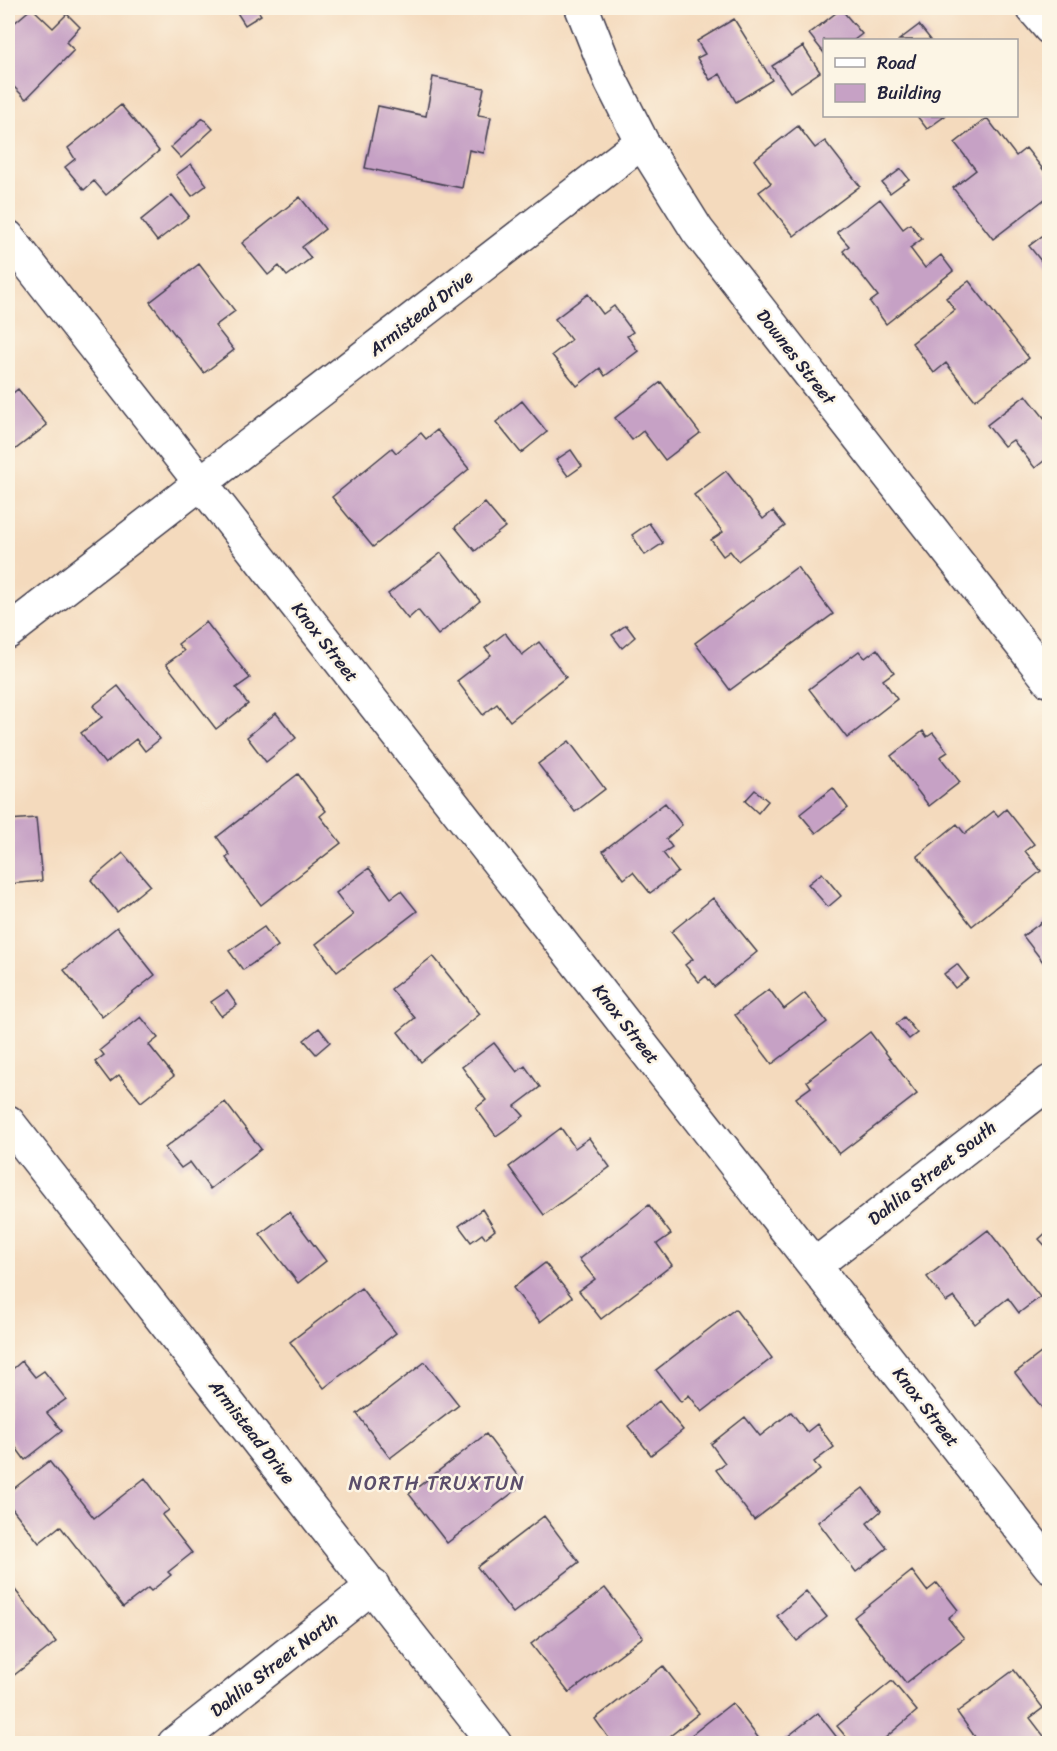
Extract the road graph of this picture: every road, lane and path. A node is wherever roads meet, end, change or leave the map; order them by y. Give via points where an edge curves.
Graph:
1 (582, 8) edge
2 (1033, 8) edge
3 (1050, 28) edge
4 (642, 142) junction
5 (8, 237) edge
6 (201, 484) junction
7 (8, 632) edge
8 (1050, 681) edge
9 (1050, 1082) edge
10 (8, 1122) edge
11 (815, 1264) junction
12 (1050, 1566) edge
13 (373, 1586) junction
14 (174, 1743) edge
15 (495, 1743) edge

1 - 4 street, Downes Street via 611,81
2 - 3 street
4 - 6 street, Armistead Drive
4 - 8 street, Downes Street via 697,230
5 - 6 street
6 - 7 street, Armistead Drive
6 - 11 street, Knox Street
9 - 11 street, Dahlia Street South
10 - 13 street, Armistead Drive
11 - 12 street, Knox Street
13 - 14 street, Dahlia Street North
13 - 15 street, Armistead Drive

